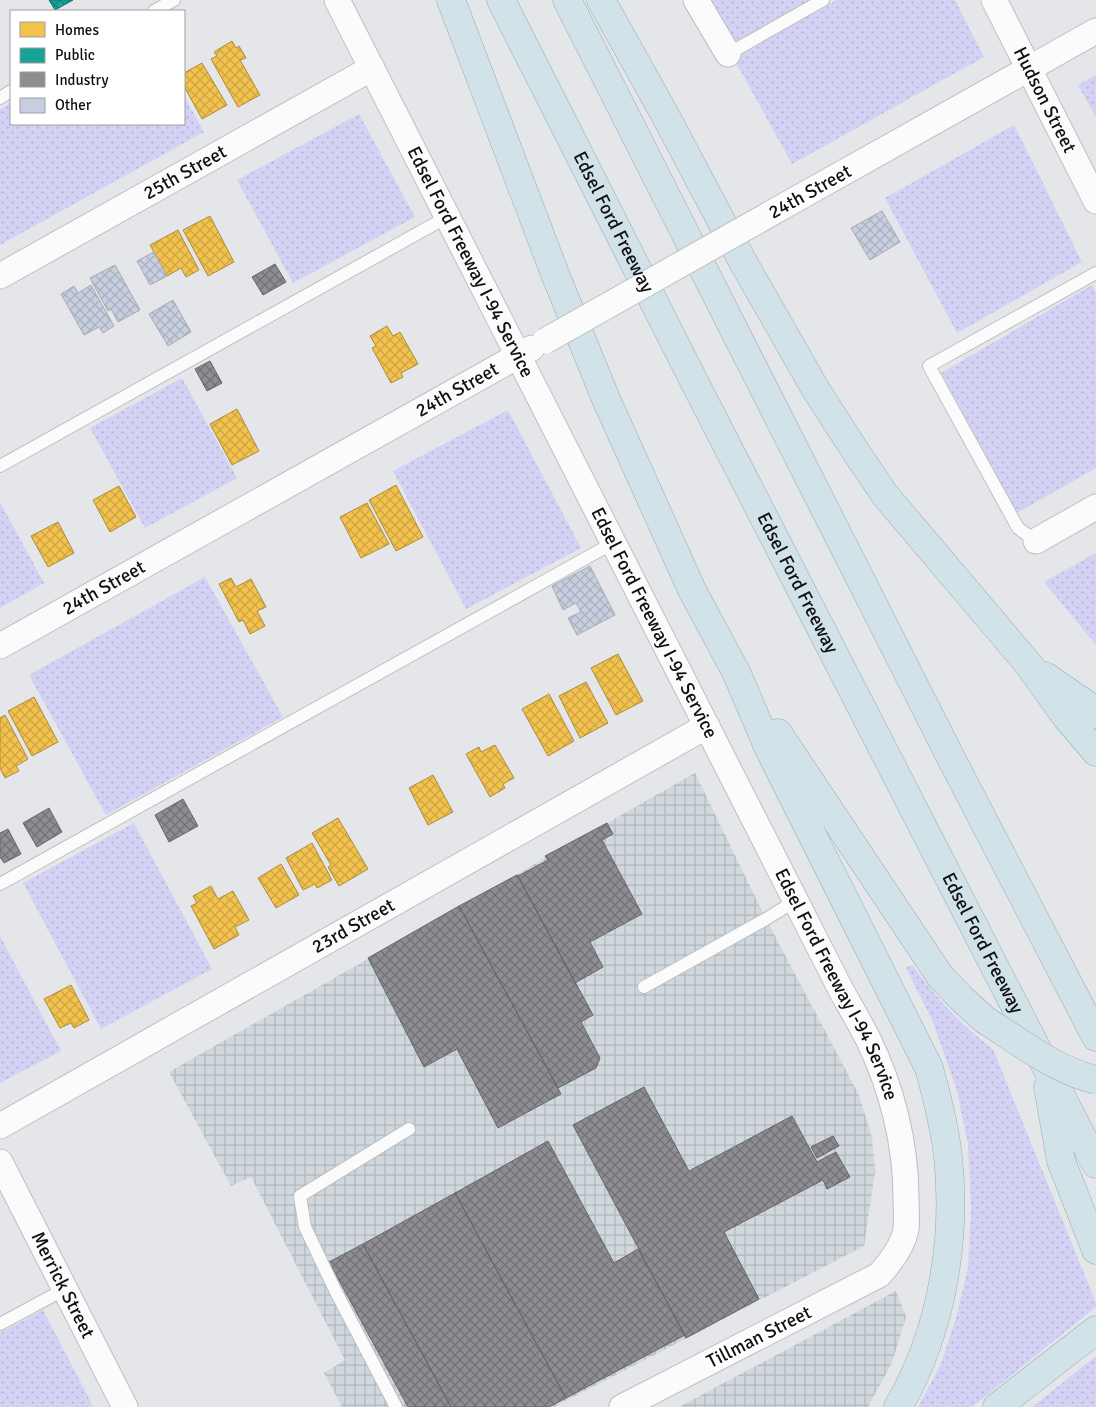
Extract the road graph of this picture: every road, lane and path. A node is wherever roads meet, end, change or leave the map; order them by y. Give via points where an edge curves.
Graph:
1 (174, 0) edge
2 (337, 0) edge
3 (451, 0) edge
4 (501, 0) edge
5 (567, 0) edge
6 (601, 0) edge
7 (696, 0) edge
8 (823, 0) edge
9 (994, 0) edge
10 (156, 10) edge
11 (1096, 31) edge
12 (728, 54) joint
13 (372, 68) junction
14 (1029, 69) junction
15 (1096, 201) edge
16 (448, 217) junction
17 (1096, 273) edge
18 (0, 276) edge
19 (518, 356) junction
20 (0, 466) edge
21 (1096, 507) edge
22 (1036, 541) joint
23 (614, 543) junction
24 (0, 646) edge
25 (1029, 664) junction
26 (737, 674) junction
27 (1096, 714) edge
28 (707, 726) junction
29 (1096, 752) edge
30 (0, 884) edge
31 (795, 901) junction
32 (644, 987) dead end
33 (1096, 1037) edge
34 (1043, 1061) junction
35 (1096, 1080) edge
36 (0, 1126) edge
37 (409, 1129) dead end
38 (0, 1162) edge
39 (1096, 1164) edge
40 (1096, 1250) edge
41 (892, 1261) joint
42 (65, 1290) junction
43 (0, 1324) edge
44 (1096, 1330) edge
45 (1003, 1403) edge
46 (125, 1407) edge
47 (396, 1407) edge
48 (622, 1407) edge
49 (898, 1407) edge

1 - 10 lane
2 - 13 street, Edsel Ford Freeway I-94 Service
3 - 26 highway via 606,399 692,590
4 - 34 highway, Edsel Ford Freeway
5 - 33 highway
6 - 25 highway via 816,390 885,496
7 - 12 street
8 - 12 lane
9 - 14 street, Hudson Street
11 - 14 street, 24th Street
13 - 16 street, Edsel Ford Freeway I-94 Service
13 - 18 street, 25th Street
14 - 15 street, Hudson Street
14 - 19 street, 24th Street, bridge
16 - 19 street, Edsel Ford Freeway I-94 Service
16 - 20 lane
17 - 22 lane via 929,366 1018,528
19 - 23 street, Edsel Ford Freeway I-94 Service
19 - 24 street, 24th Street
21 - 22 street
23 - 28 street, Edsel Ford Freeway I-94 Service
23 - 30 lane
25 - 27 highway
25 - 29 highway
26 - 35 highway, bridge via 940,976 985,1020 1056,1065
26 - 49 highway via 769,749 929,1068 941,1112 948,1158 951,1216 945,1268 925,1350
28 - 31 street, Edsel Ford Freeway I-94 Service
28 - 36 street, 23rd Street
31 - 32 lane
31 - 41 street, Edsel Ford Freeway I-94 Service via 868,1039 885,1080 897,1122 906,1186 906,1230
34 - 39 highway, Edsel Ford Freeway
34 - 40 highway via 1061,1162
37 - 47 lane via 300,1196 305,1227
38 - 42 street, Merrick Street
41 - 48 street, Tillman Street via 879,1275
42 - 43 lane
42 - 46 street, Merrick Street
44 - 45 highway

